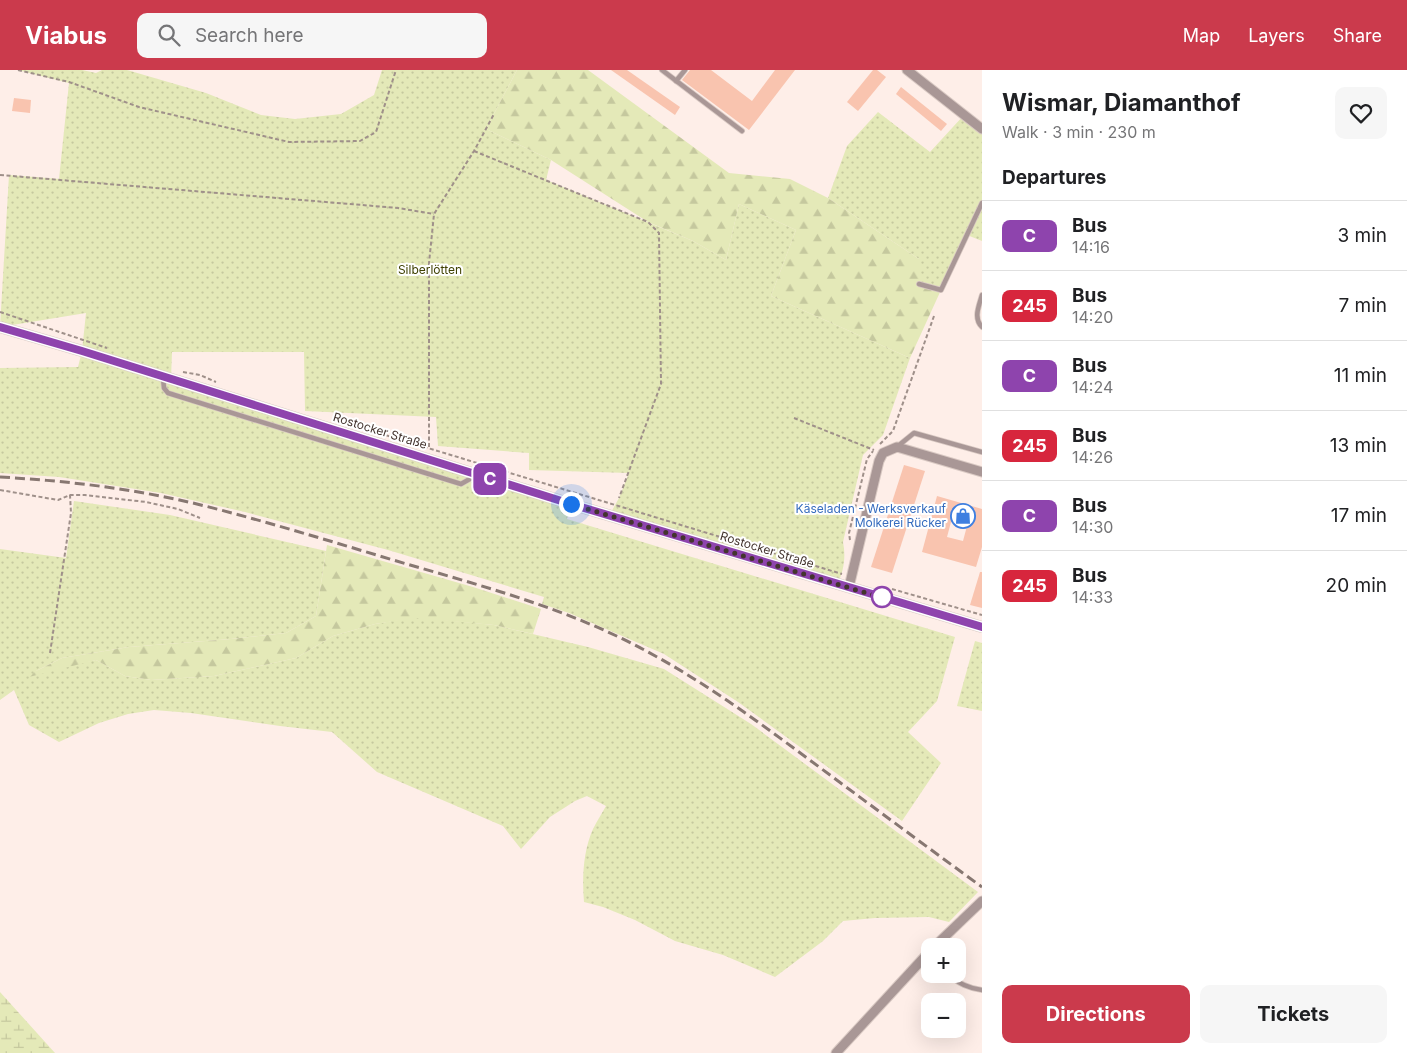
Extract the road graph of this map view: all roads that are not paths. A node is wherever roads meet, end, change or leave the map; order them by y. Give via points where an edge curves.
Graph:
1 (662, 70) edge
2 (684, 70) edge
3 (907, 70) edge
4 (676, 81) junction
5 (982, 129) edge
6 (742, 131) dead end
7 (982, 203) edge
8 (919, 284) dead end
9 (982, 295) edge
10 (0, 327) edge
11 (982, 327) edge
12 (163, 376) junction
13 (897, 447) junction
14 (982, 452) edge
15 (982, 472) edge
16 (477, 475) junction
17 (850, 582) junction
18 (982, 627) edge
19 (982, 901) edge
20 (943, 938) edge
21 (921, 960) edge
22 (963, 983) edge
23 (982, 990) edge
24 (836, 1053) edge

1 - 4 lane
2 - 4 lane
3 - 5 street
4 - 6 lane
7 - 8 lane via 941,290
9 - 11 lane via 977,316
10 - 12 street, Rostocker Straße
12 - 16 street, Rostocker Straße
12 - 16 lane via 168,393 461,484
13 - 14 lane via 914,433
13 - 15 street
13 - 17 street via 883,453 879,460
16 - 17 street, Rostocker Straße
17 - 18 street, Rostocker Straße
19 - 20 street
21 - 24 street
22 - 23 lane

